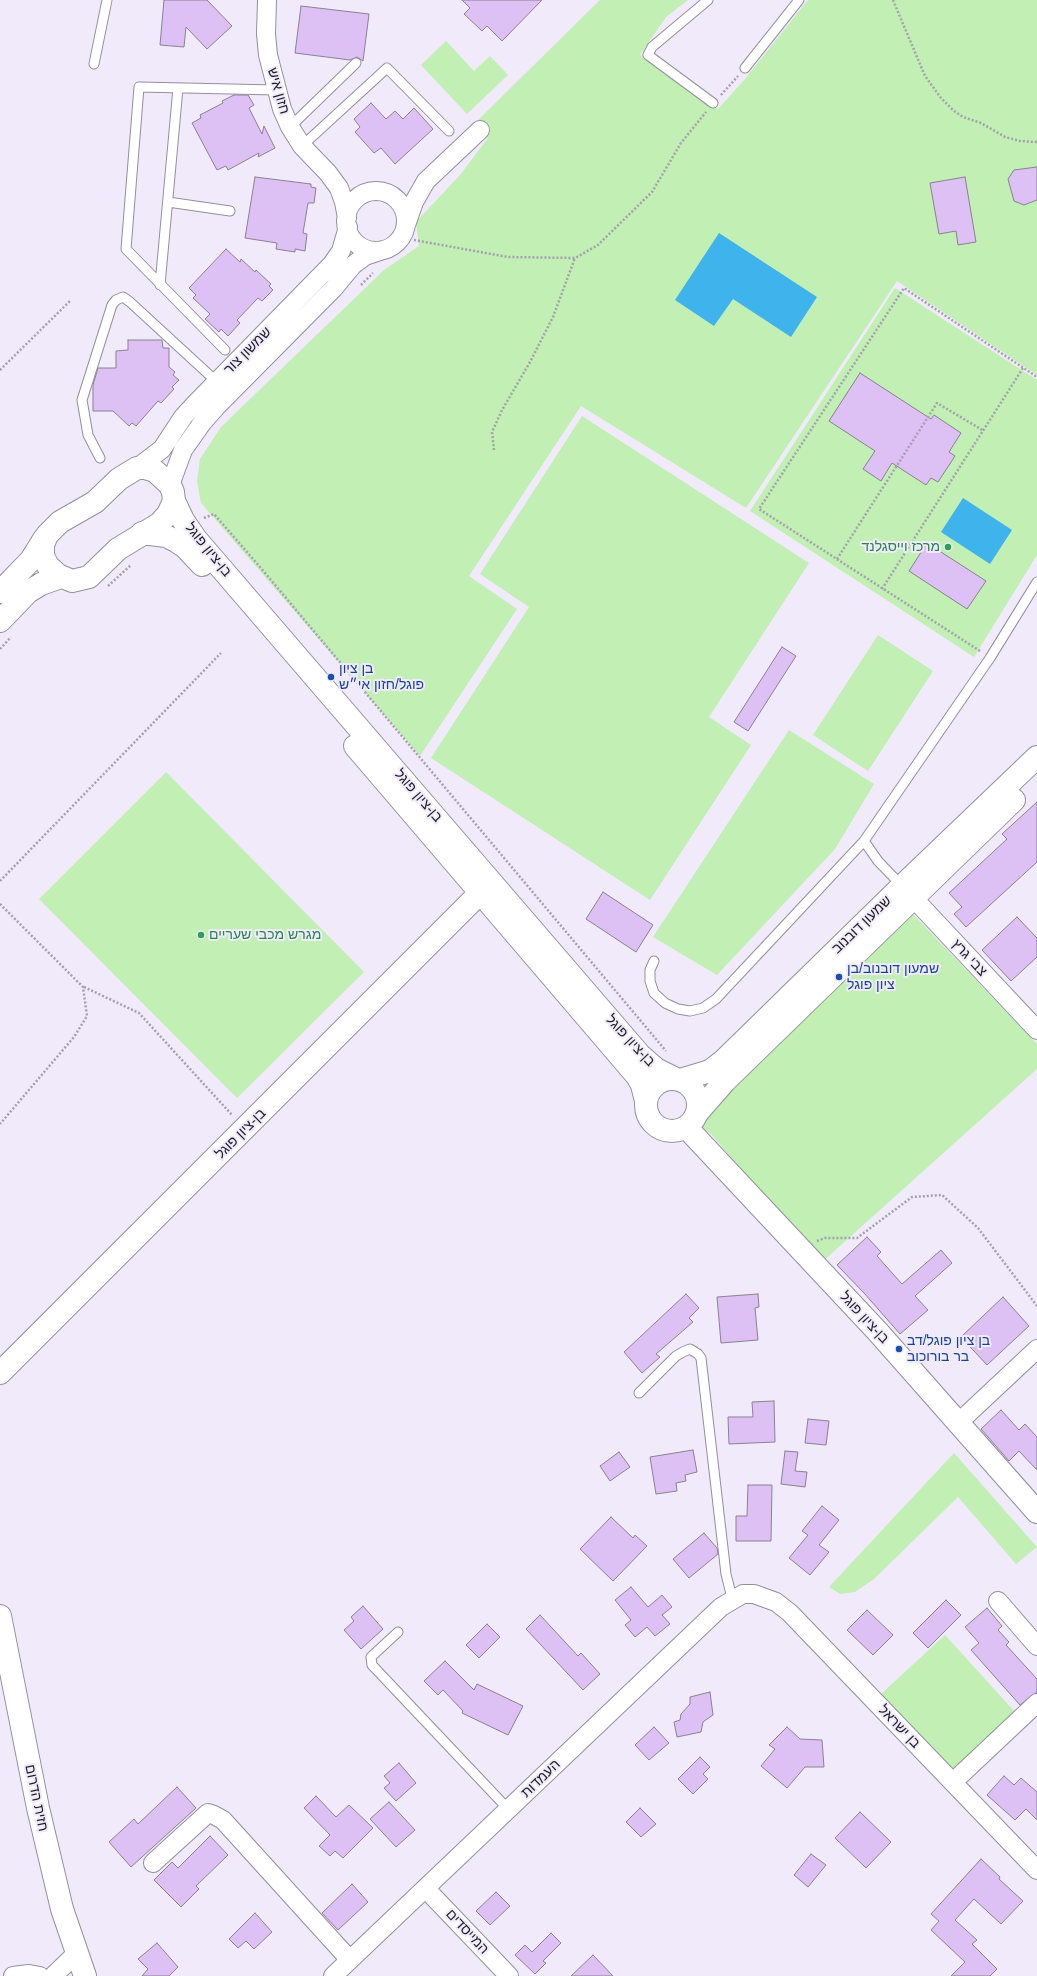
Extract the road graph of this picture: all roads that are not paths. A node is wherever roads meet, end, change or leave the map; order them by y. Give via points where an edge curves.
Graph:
1 (107, 0) edge
2 (267, 0) edge
3 (708, 0) edge
4 (799, 0) edge
5 (356, 63) dead end
6 (94, 64) dead end
7 (745, 68) road end
8 (178, 88) junction
9 (276, 90) junction
10 (713, 103) road end
11 (290, 127) junction
12 (480, 130) dead end
13 (449, 131) dead end
14 (302, 146) junction
15 (324, 169) junction
16 (426, 181) junction
17 (379, 192) junction
18 (168, 202) junction
19 (230, 211) dead end
20 (347, 223) junction
21 (403, 232) junction
22 (383, 250) junction
23 (160, 285) junction
24 (225, 350) dead end
25 (217, 382) junction
26 (100, 458) dead end
27 (136, 468) junction
28 (172, 493) junction
29 (142, 533) junction
30 (44, 539) junction
31 (61, 577) junction
32 (1037, 582) edge
33 (0, 592) edge
34 (0, 621) edge
35 (1037, 757) edge
36 (1037, 778) edge
37 (864, 841) junction
38 (908, 892) junction
39 (480, 893) junction
40 (654, 961) dead end
41 (1037, 1030) edge
42 (678, 1080) junction
43 (646, 1101) junction
44 (692, 1120) junction
45 (1037, 1349) edge
46 (0, 1373) edge
47 (639, 1393) dead end
48 (958, 1423) junction
49 (1037, 1512) edge
50 (754, 1594) joint
51 (732, 1598) junction
52 (998, 1601) dead end
53 (0, 1616) edge
54 (398, 1632) dead end
55 (1037, 1646) edge
56 (1037, 1703) edge
57 (953, 1782) junction
58 (509, 1810) junction
59 (153, 1863) dead end
60 (1037, 1870) edge
61 (426, 1889) junction
62 (77, 1953) junction
63 (350, 1960) junction
64 (12, 1976) edge
65 (40, 1976) edge
66 (53, 1976) edge
67 (85, 1976) edge
68 (333, 1976) edge
69 (509, 1976) edge

1 - 6 lane
2 - 9 street, חזון איש via 268,55
3 - 10 lane via 652,47 648,55
4 - 7 lane
5 - 11 lane
8 - 9 lane
8 - 18 lane
8 - 23 lane via 139,87 126,250
9 - 11 street, חזון איש
11 - 14 street, חזון איש
12 - 16 street
13 - 14 lane via 386,68
14 - 15 street, חזון איש
15 - 17 street, חזון איש via 347,182
15 - 20 street, חזון איש via 342,196
16 - 17 street via 405,191
16 - 21 street via 414,202
17 - 20 street via 366,193 355,201 349,209
17 - 21 street via 393,196 402,206 406,215
18 - 19 lane
18 - 23 lane
20 - 22 street via 353,239 360,246 369,250
20 - 25 street, שמשון צור via 344,246 338,256
21 - 22 street via 391,247
22 - 28 street, שמשון צור via 365,256 353,265 334,288 212,411 183,450
23 - 24 lane
25 - 26 lane via 130,302 123,297 116,300 112,305 82,400 88,435
25 - 27 street, שמשון צור via 183,417 162,449
27 - 28 street, בן-ציון פוגל via 155,471
27 - 30 street via 119,479 95,502 56,525
28 - 29 street via 172,509 164,519
28 - 42 street, בן-ציון פוגל via 188,528 640,1055 656,1069
29 - 31 street via 118,549 89,577 72,581
29 - 39 street, בן-ציון פוגל via 166,536 191,552
30 - 31 street via 43,551 46,562 53,572
30 - 33 street via 31,560
31 - 34 street via 28,592
32 - 37 lane via 990,658
35 - 38 street, שמעון דובנוב
36 - 38 street, שמעון דובנוב
37 - 38 lane via 878,861
37 - 40 lane via 716,999 703,1008 690,1011 678,1009 665,1004 654,994 650,981 650,970
38 - 41 street, צבי גרץ
38 - 42 street, שמעון דובנוב via 723,1061 710,1071
38 - 44 street, שמעון דובנוב via 725,1081
39 - 43 street, בן-ציון פוגל via 637,1076
39 - 46 street, בן-ציון פוגל
42 - 43 street via 666,1080 656,1084
42 - 44 street via 691,1088 696,1095 698,1104
43 - 44 street via 647,1114 651,1122 670,1132 678,1131
44 - 48 street, בן-ציון פוגל via 798,1248 878,1332
45 - 48 street
47 - 51 lane via 676,1356 690,1349 701,1358 726,1574
48 - 49 street, בן-ציון פוגל
50 - 51 street, העמדות
50 - 57 street, בן ישראל via 776,1602 790,1613
51 - 58 street, העמדות
52 - 55 street
53 - 62 street, חזית הדרום via 38,1808 62,1909
54 - 58 lane via 371,1657 372,1665
56 - 57 street
57 - 60 street, בן ישראל
58 - 61 street, העמדות
59 - 63 street via 208,1813 214,1815 223,1820
61 - 63 street, העמדות
61 - 69 street, המייסדים
62 - 66 street
62 - 67 street, חזית הדרום
63 - 68 street, העמדות
64 - 65 street

